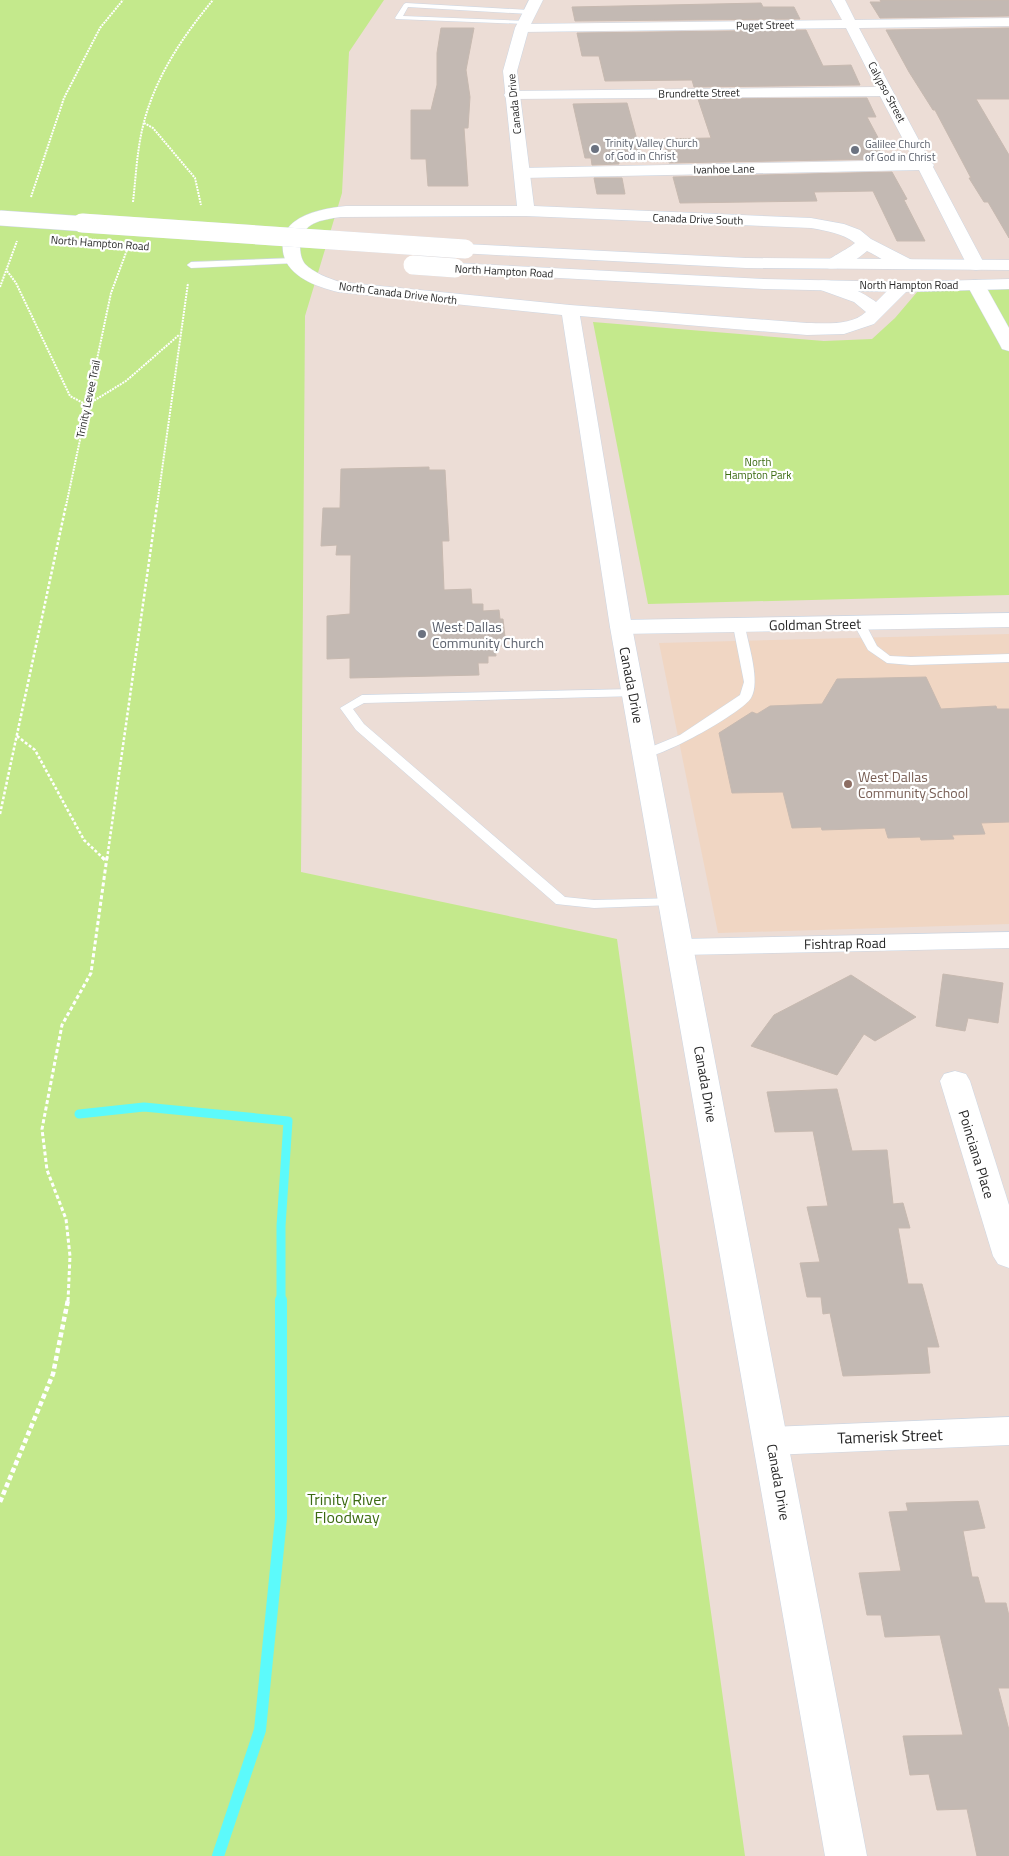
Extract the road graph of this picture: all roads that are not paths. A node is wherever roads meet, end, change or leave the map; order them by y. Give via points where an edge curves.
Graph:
1 (489, 0) edge
2 (838, 0) edge
3 (484, 9) junction
4 (528, 15) edge
5 (1009, 22) edge
6 (852, 24) junction
7 (887, 91) junction
8 (511, 95) junction
9 (926, 165) junction
10 (522, 172) junction
11 (526, 211) junction
12 (0, 218) edge
13 (865, 242) junction
14 (190, 257) joint
15 (317, 258) dead end
16 (293, 261) junction
17 (746, 263) junction
18 (396, 264) dead end
19 (833, 264) junction
20 (906, 264) junction
21 (1009, 264) edge
22 (976, 265) junction
23 (976, 284) junction
24 (1009, 284) edge
25 (824, 285) junction
26 (902, 287) junction
27 (570, 310) junction
28 (877, 312) junction
29 (1007, 337) edge
30 (1009, 620) edge
31 (859, 623) junction
32 (739, 626) junction
33 (621, 627) junction
34 (1009, 658) edge
35 (634, 693) junction
36 (645, 754) junction
37 (672, 901) junction
38 (1009, 940) edge
39 (681, 947) junction
40 (955, 1081) dead end
41 (1009, 1256) edge
42 (1009, 1431) edge
43 (771, 1441) junction
44 (846, 1856) edge

1 - 3 lane
2 - 6 street, Calypso Street
3 - 4 lane
3 - 4 lane via 406,6 398,18
4 - 6 street, Puget Street
4 - 8 street, Canada Drive via 510,71
5 - 6 street, Puget Street
6 - 7 street, Calypso Street
7 - 8 street, Brundrette Street
7 - 9 street, Calypso Street
8 - 10 street, Canada Drive
9 - 10 street, Ivanhoe Lane
9 - 22 street, Calypso Street
10 - 11 street, Canada Drive
11 - 13 street, Canada Drive South via 811,223 838,228
11 - 16 street via 376,210 319,216 294,230 290,246
12 - 17 street, North Hampton Road, bridge via 465,250
13 - 19 street via 850,256
13 - 20 street, Canada Drive South
14 - 15 street
14 - 16 lane
16 - 27 street, North Canada Drive North via 311,278 338,287
17 - 19 street, North Hampton Road
17 - 23 street via 792,273 944,275 964,278
18 - 25 street, North Hampton Road, bridge
19 - 20 street, North Hampton Road
20 - 22 street, North Hampton Road
21 - 22 street, North Hampton Road
23 - 24 street, North Hampton Road
23 - 26 street, North Hampton Road
23 - 29 street
25 - 26 street, North Hampton Road
25 - 28 street via 860,298
26 - 28 street
27 - 28 street via 808,328 844,328 868,320
27 - 33 street, Canada Drive
30 - 31 street, Goldman Street
31 - 32 street, Goldman Street
31 - 34 lane via 872,648 887,659
32 - 33 street, Goldman Street
32 - 36 lane via 750,682 746,697 710,723 664,748
33 - 35 street, Canada Drive
35 - 36 street, Canada Drive
35 - 37 lane via 362,699 346,708 360,727 561,901 594,904
36 - 37 street, Canada Drive
37 - 39 street, Canada Drive
38 - 39 street, Fishtrap Road
39 - 43 street, Canada Drive
40 - 41 street, Poinciana Place
42 - 43 street, Tamerisk Street
43 - 44 street, Canada Drive

